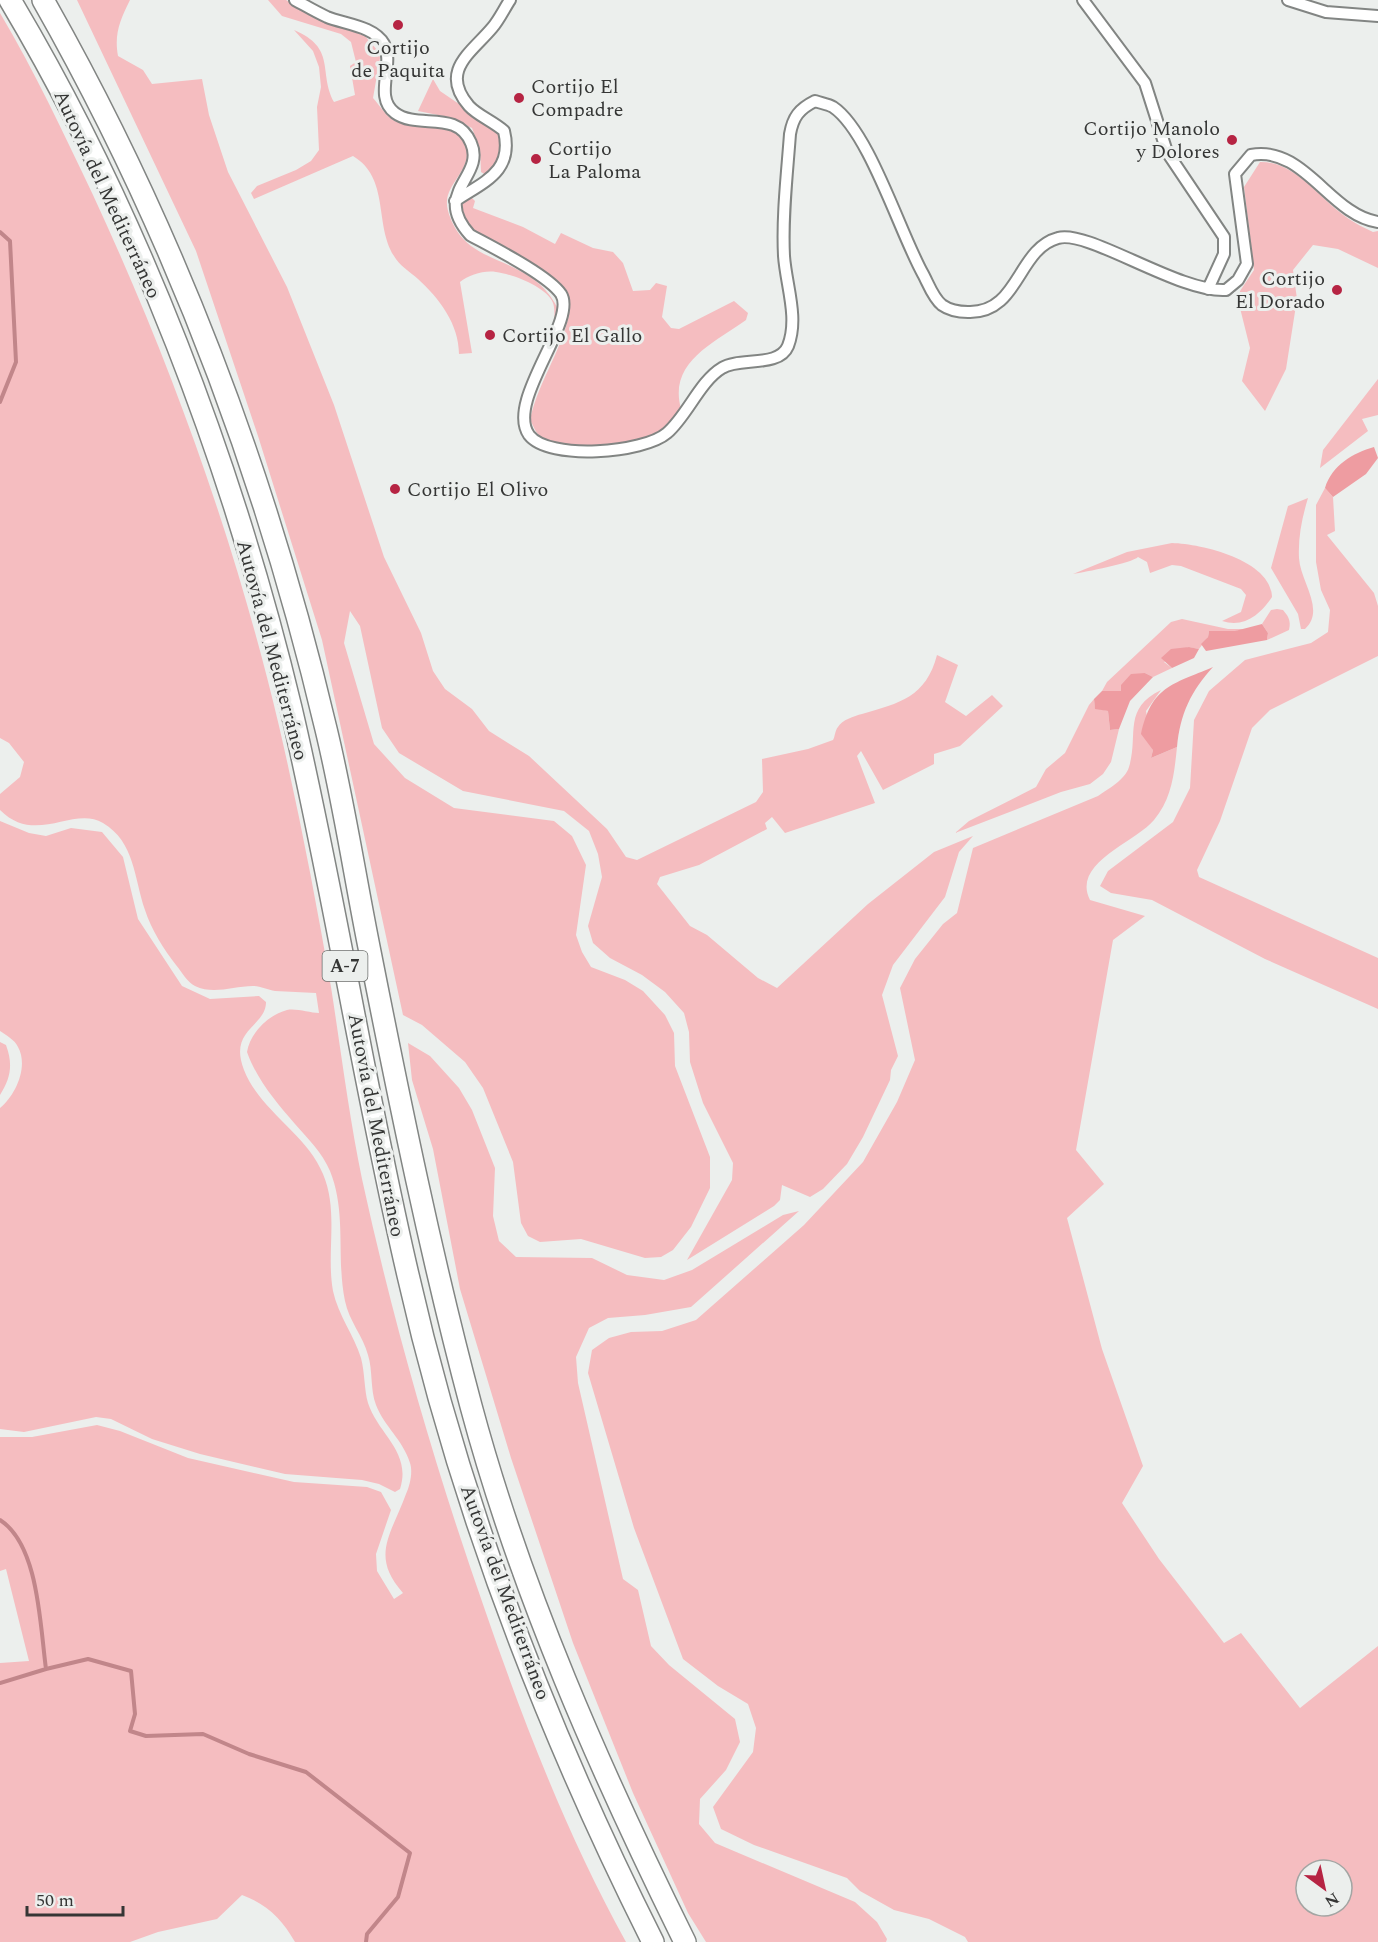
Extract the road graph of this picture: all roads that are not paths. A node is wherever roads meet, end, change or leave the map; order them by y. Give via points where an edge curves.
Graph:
1 (10, 0) edge
2 (43, 0) edge
3 (295, 0) edge
4 (510, 0) edge
5 (1083, 0) edge
6 (1288, 0) edge
7 (1378, 16) edge
8 (455, 201) junction
9 (1378, 222) edge
10 (1208, 289) junction
11 (653, 1942) edge
12 (685, 1942) edge

1 - 11 highway, Autovía del Mediterráneo / A-7 via 89,147 194,386 260,589 290,703 408,1275 443,1408 515,1626 568,1760
2 - 12 highway, Autovía del Mediterráneo / A-7 via 146,201 198,322 244,448 287,582 327,731 411,1158 472,1410 514,1544 570,1693 626,1824
3 - 8 street via 371,32 384,43 385,97 388,107 397,115 452,123 462,130 472,144 472,153
4 - 8 street via 494,27 462,59 456,73 461,96 472,109 504,131 506,155 497,174
5 - 10 street via 1145,83 1167,152 1224,237 1224,254
6 - 7 street via 1326,12
8 - 10 street via 456,214 470,235 549,282 561,295 565,306 561,320 525,408 528,433 559,452 603,451 652,441 665,435 681,419 720,368 734,362 777,357 787,349 792,324 784,257 790,134 793,119 815,101 832,106 854,129 912,254 941,305 960,312 978,312 998,305 1043,244 1060,237 1076,238
9 - 10 street via 1365,219 1333,198 1306,173 1275,154 1251,155 1235,174 1247,255 1244,273 1226,290

